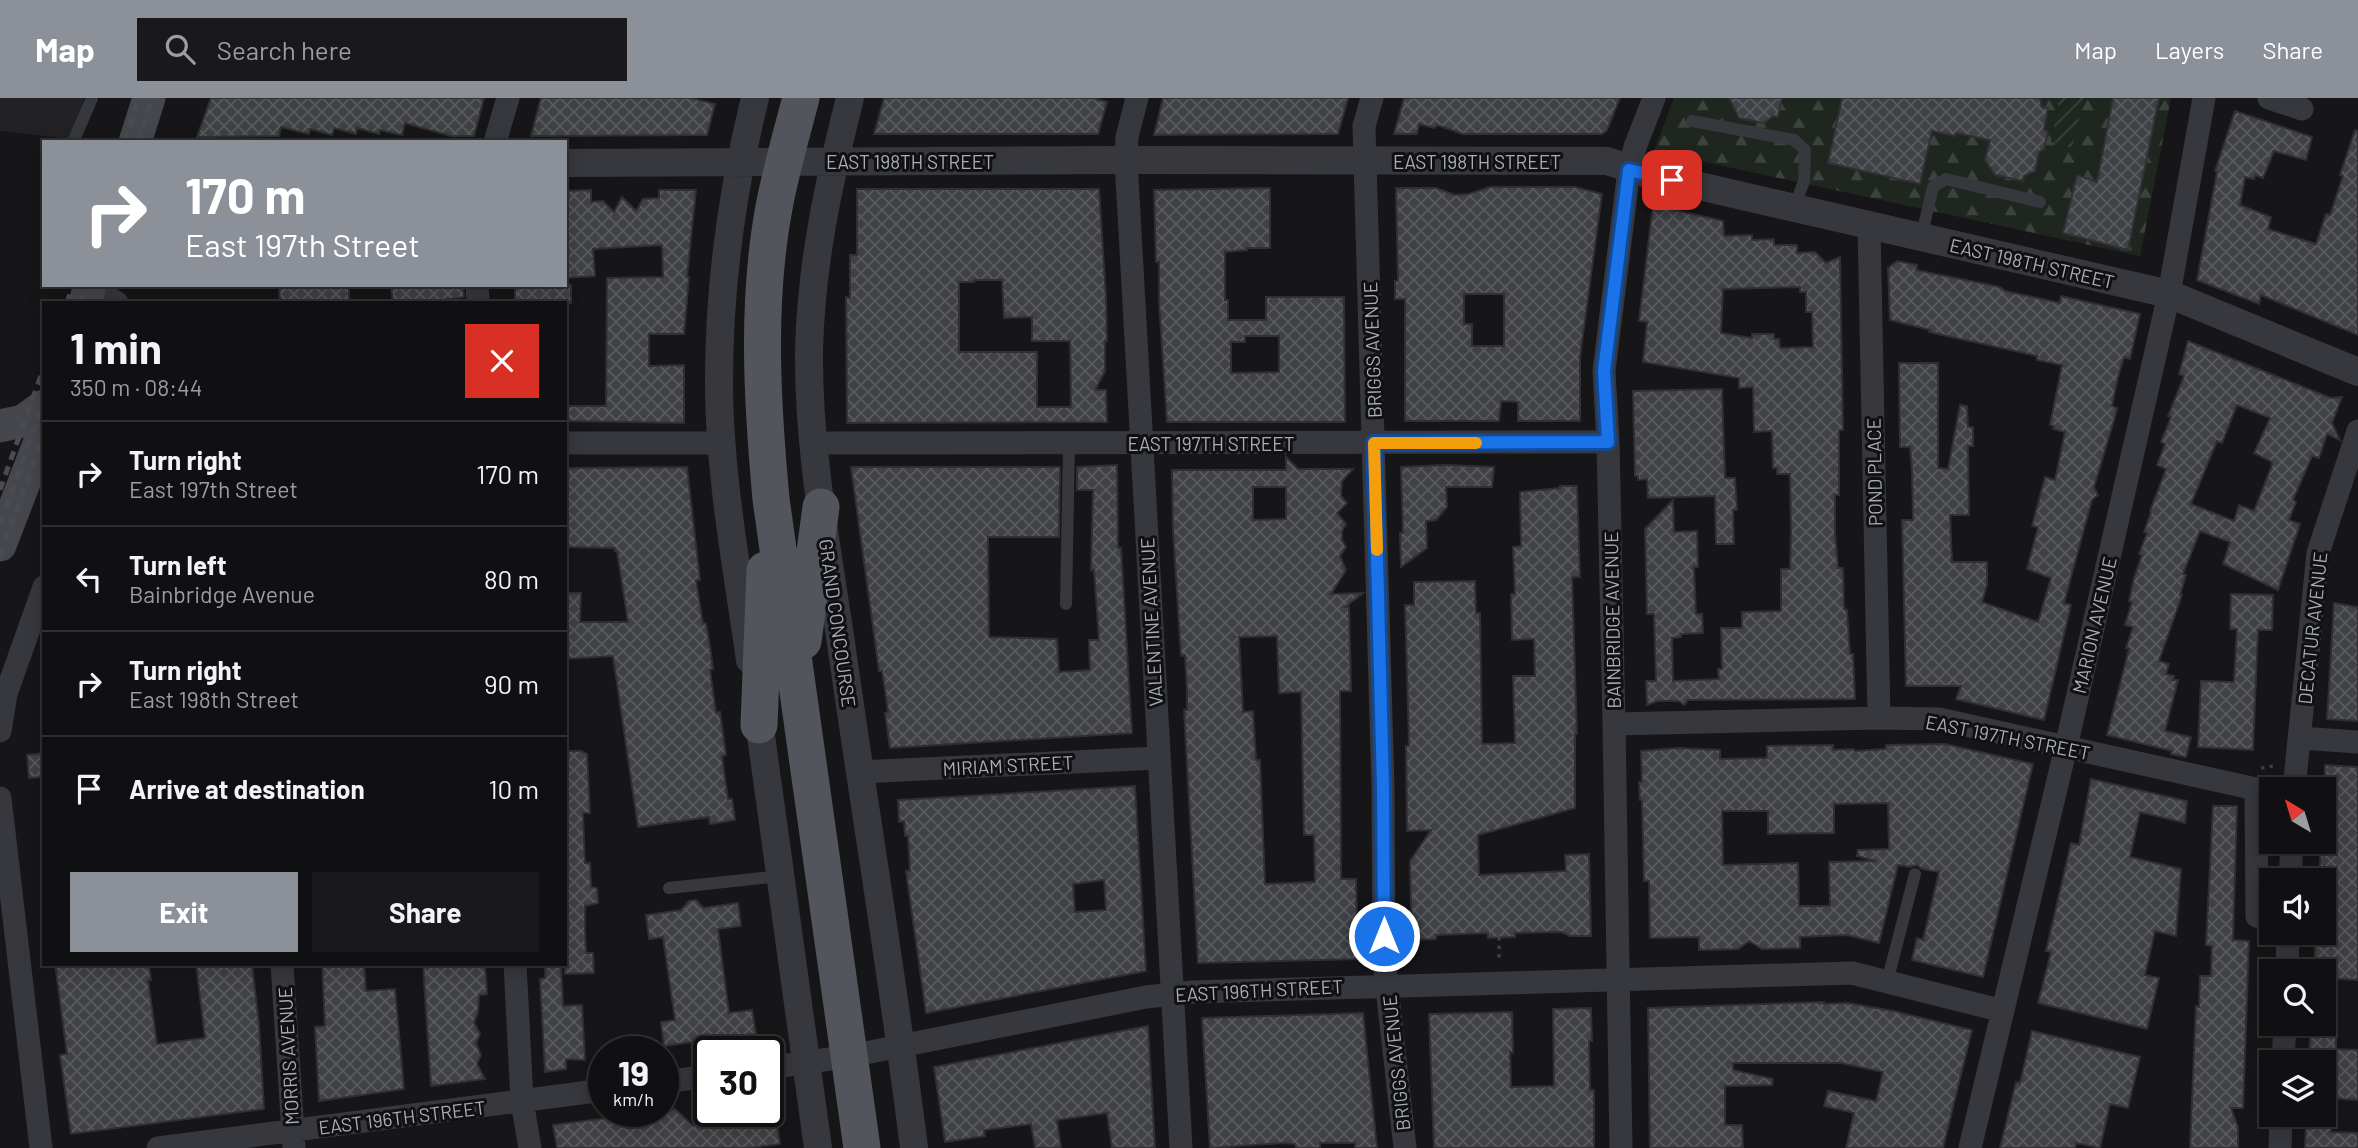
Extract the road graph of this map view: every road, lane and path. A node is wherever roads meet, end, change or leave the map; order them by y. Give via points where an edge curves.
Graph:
1 (92, 98) edge
2 (149, 98) edge
3 (508, 98) edge
4 (755, 98) edge
5 (801, 98) edge
6 (850, 98) edge
7 (1137, 98) edge
8 (1372, 98) edge
9 (1654, 98) edge
10 (2204, 98) edge
11 (2269, 98) edge
12 (2302, 109) dead end
13 (1692, 121) dead end
14 (74, 140) edge
15 (136, 140) edge
16 (496, 140) edge
17 (1126, 160) junction
18 (834, 161) junction
19 (1367, 161) junction
20 (739, 162) junction
21 (785, 162) junction
22 (567, 163) edge
23 (1629, 170) junction
24 (2040, 202) dead end
25 (1794, 209) junction
26 (1869, 226) junction
27 (1921, 238) junction
28 (2169, 294) junction
29 (2358, 372) edge
30 (42, 407) edge
31 (0, 426) edge
32 (2358, 430) edge
33 (42, 436) edge
34 (1608, 442) junction
35 (567, 443) edge
36 (722, 443) junction
37 (814, 443) junction
38 (1374, 443) junction
39 (1069, 444) junction
40 (1142, 444) junction
41 (771, 499) junction
42 (821, 507) junction
43 (0, 545) edge
44 (42, 593) edge
45 (1066, 604) dead end
46 (797, 684) junction
47 (1879, 718) junction
48 (1614, 724) junction
49 (759, 726) junction
50 (0, 731) edge
51 (2300, 738) junction
52 (2358, 742) edge
53 (2066, 747) junction
54 (1158, 758) junction
55 (859, 772) junction
56 (2295, 777) edge
57 (0, 798) edge
58 (1915, 874) dead end
59 (780, 876) junction
60 (668, 888) dead end
61 (2259, 917) edge
62 (1499, 937) dead end
63 (1499, 960) dead end
64 (282, 966) edge
65 (515, 966) edge
66 (1618, 979) junction
67 (1887, 982) junction
68 (1388, 985) junction
69 (1172, 993) junction
70 (2003, 1011) junction
71 (901, 1045) junction
72 (850, 1056) junction
73 (806, 1063) junction
74 (784, 1066) edge
75 (588, 1092) edge
76 (522, 1101) junction
77 (2281, 1127) edge
78 (293, 1140) edge
79 (41, 1148) edge
80 (158, 1148) edge
81 (530, 1148) edge
82 (818, 1148) edge
83 (862, 1148) edge
84 (914, 1148) edge
85 (1181, 1148) edge
86 (1405, 1148) edge
87 (1621, 1148) edge
88 (1970, 1148) edge
89 (2280, 1148) edge

1 - 14 lane
2 - 15 main road
3 - 16 street
4 - 20 street
5 - 21 main road
6 - 18 street, GRAND CONCOURSE
7 - 17 street, VALENTINE AVENUE
8 - 19 street, BRIGGS AVENUE via 1364,126
9 - 23 street, BAINBRIDGE AVENUE
10 - 28 street, MARION AVENUE
11 - 12 street
13 - 25 lane via 1794,140 1805,150 1804,181
17 - 18 street, EAST 198TH STREET
17 - 19 street, EAST 198TH STREET
17 - 40 street, VALENTINE AVENUE
18 - 21 street, EAST 198TH STREET
18 - 37 street, GRAND CONCOURSE via 811,301
19 - 23 street, EAST 198TH STREET via 1607,161
19 - 38 street, BRIGGS AVENUE
20 - 21 street, EAST 198TH STREET
20 - 22 street, EAST 198TH STREET
20 - 36 street via 721,316
21 - 41 main road via 764,286 763,386
23 - 25 street, EAST 198TH STREET
23 - 34 street, BAINBRIDGE AVENUE via 1604,371
24 - 27 lane via 1946,179 1933,187
25 - 26 street, EAST 198TH STREET
26 - 27 street, EAST 198TH STREET
26 - 47 street, POND PLACE
27 - 28 street, EAST 198TH STREET
28 - 29 street, EAST 198TH STREET
28 - 53 street, MARION AVENUE
30 - 31 main road via 23,421
32 - 51 street, DECATUR AVENUE via 2318,553
33 - 43 main road
34 - 38 street, EAST 197TH STREET
34 - 48 street, BAINBRIDGE AVENUE
35 - 36 street
36 - 49 street
37 - 39 street, EAST 197TH STREET
37 - 42 street, GRAND CONCOURSE
38 - 40 street, EAST 197TH STREET
38 - 68 street, BRIGGS AVENUE
39 - 40 street, EAST 197TH STREET
39 - 45 lane
40 - 54 street, VALENTINE AVENUE
41 - 46 main road
41 - 49 main road via 762,602
42 - 46 main road
42 - 55 street, GRAND CONCOURSE
44 - 50 street via 6,694
46 - 72 main road
47 - 48 street, EAST 197TH STREET
47 - 53 street, EAST 197TH STREET via 1939,719
48 - 66 street, BAINBRIDGE AVENUE
49 - 59 street
51 - 52 street
51 - 56 street, DECATUR AVENUE
53 - 61 street, EAST 197TH STREET via 2256,789
53 - 70 street, MARION AVENUE
54 - 55 street, MIRIAM STREET
54 - 69 street, VALENTINE AVENUE
55 - 71 street, GRAND CONCOURSE
57 - 79 street
58 - 67 lane
59 - 60 lane
59 - 73 street
62 - 63 path
64 - 78 street, MORRIS AVENUE
65 - 76 street
66 - 67 street, EAST 196TH STREET via 1852,973
66 - 68 street, EAST 196TH STREET
66 - 87 street, BAINBRIDGE AVENUE
67 - 70 street, EAST 196TH STREET
68 - 69 street, EAST 196TH STREET
68 - 86 street, BRIGGS AVENUE
69 - 71 street, EAST 196TH STREET
69 - 85 street, VALENTINE AVENUE
70 - 88 street, MARION AVENUE
71 - 72 street, EAST 196TH STREET
71 - 84 street, GRAND CONCOURSE
72 - 73 street, EAST 196TH STREET
72 - 83 main road
73 - 74 street, EAST 196TH STREET
73 - 82 street
75 - 76 street, EAST 196TH STREET
76 - 78 street, EAST 196TH STREET
76 - 81 street
77 - 89 street
78 - 80 street, EAST 196TH STREET

